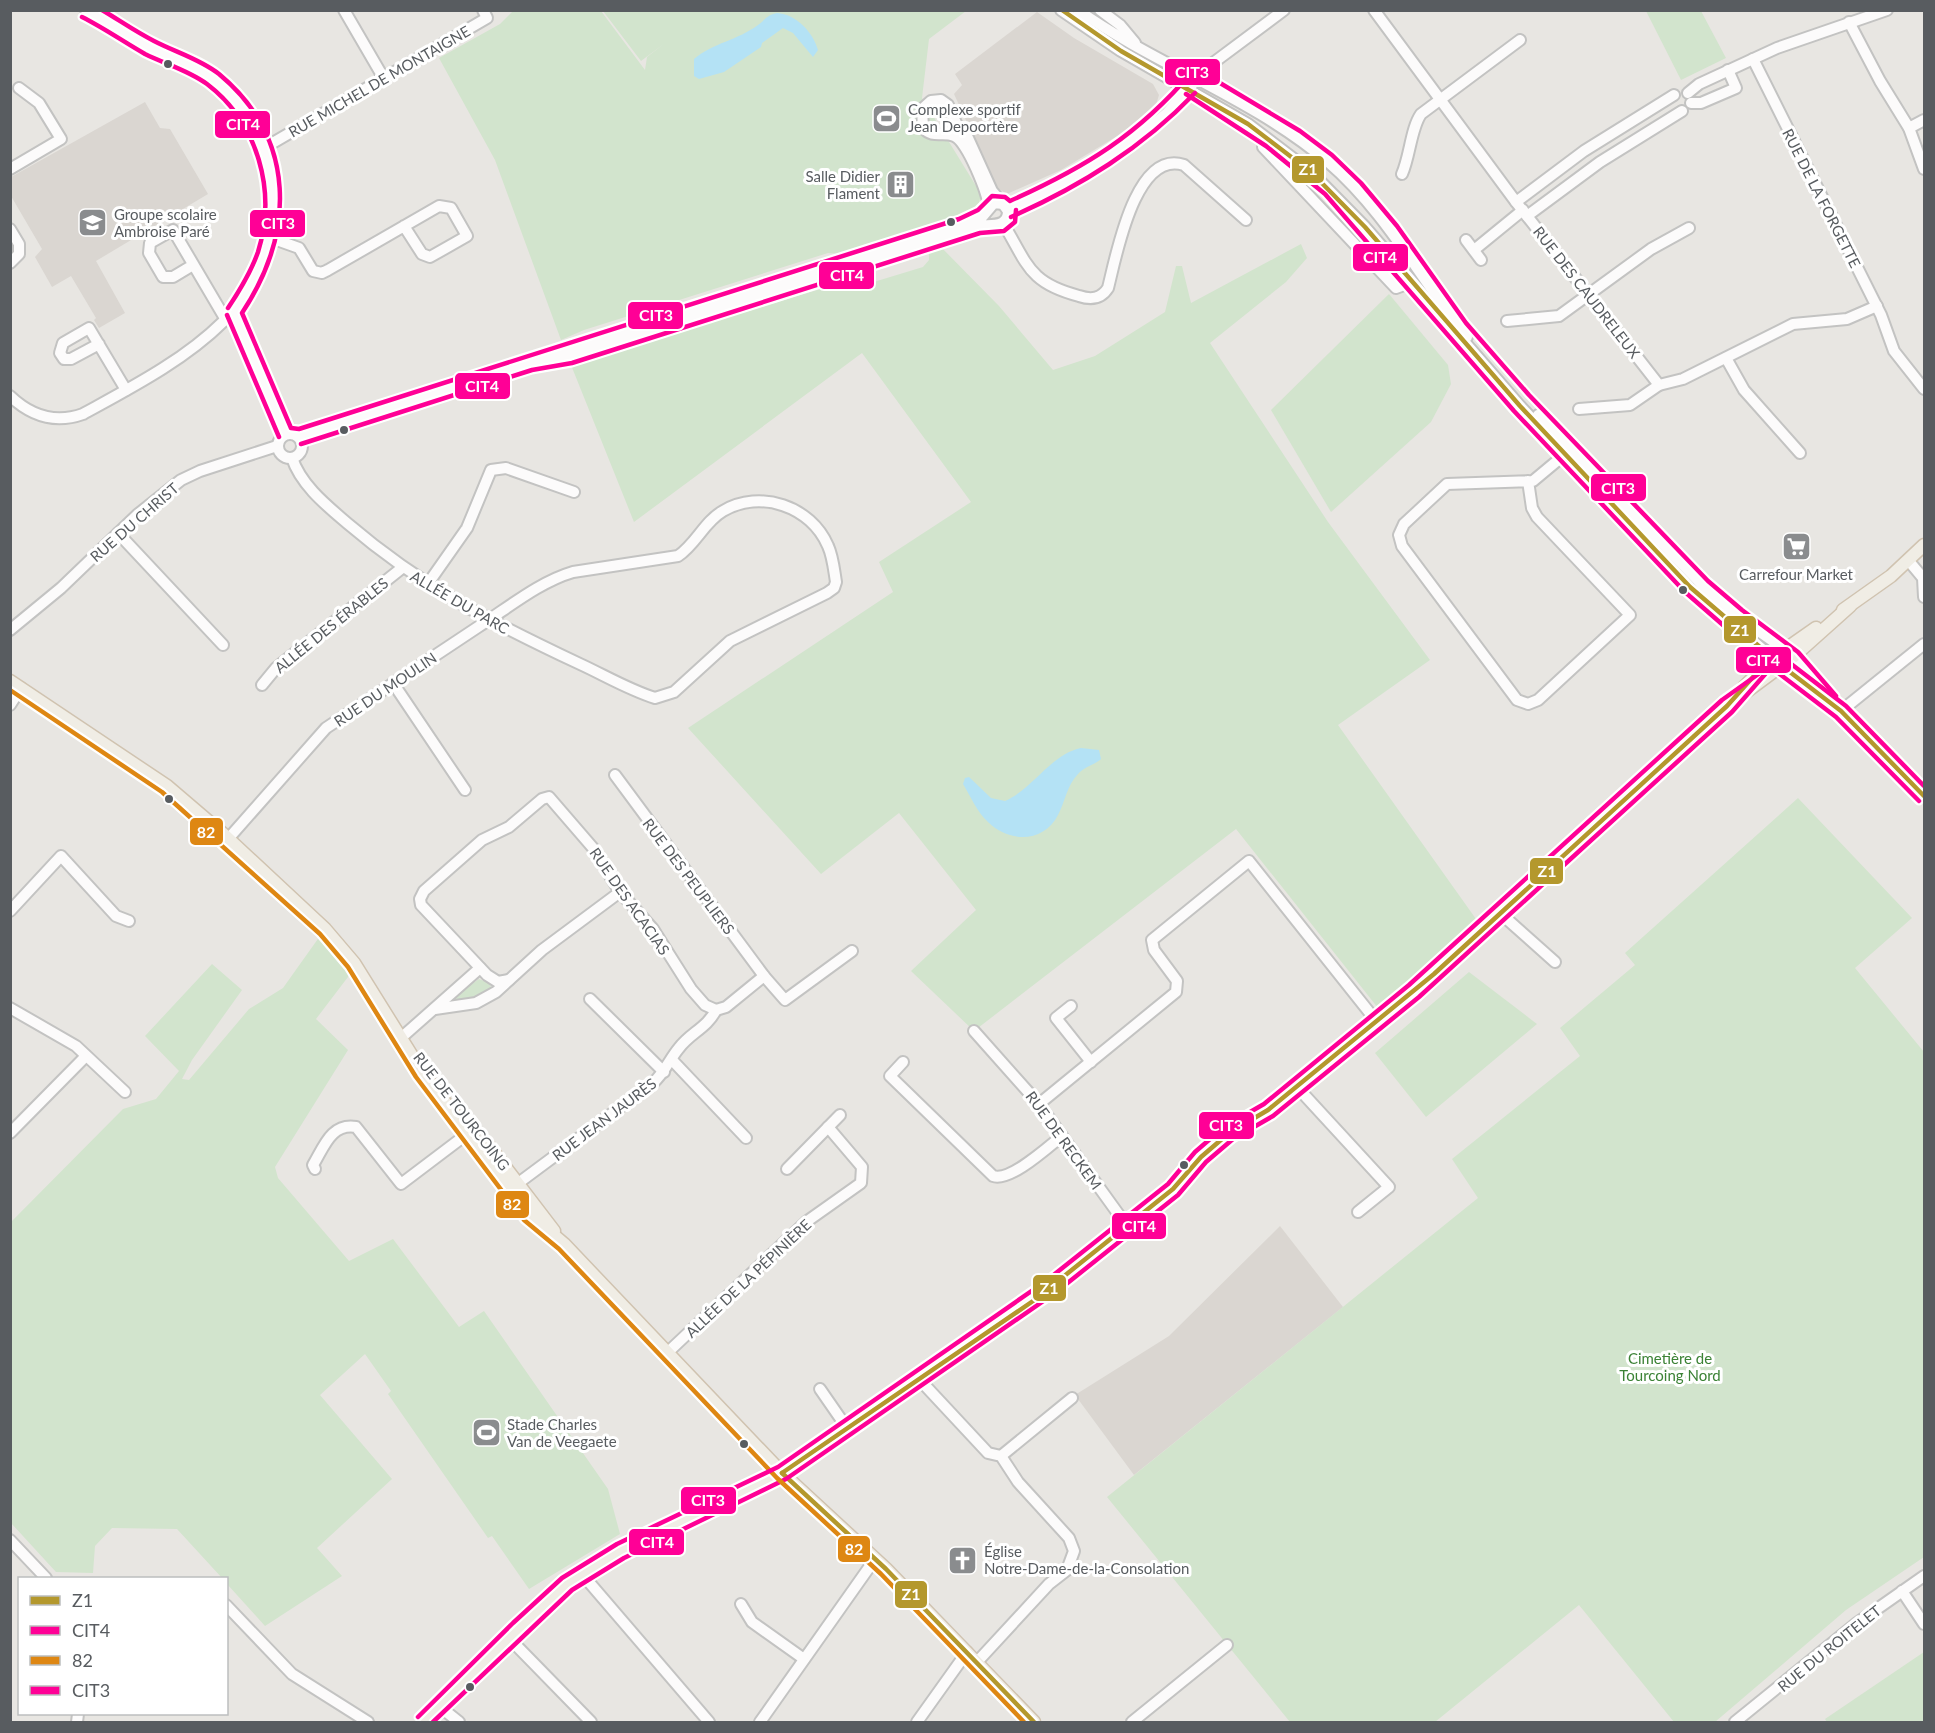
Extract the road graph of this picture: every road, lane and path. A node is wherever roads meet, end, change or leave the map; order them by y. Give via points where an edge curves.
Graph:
1 (86, 10) edge
2 (344, 10) edge
3 (483, 10) edge
4 (1100, 10) edge
5 (1284, 10) edge
6 (1374, 10) edge
7 (1887, 10) edge
8 (1070, 12) edge
9 (1851, 18) edge
10 (1520, 40) dead end
11 (1137, 46) junction
12 (1753, 59) junction
13 (1728, 70) junction
14 (383, 77) junction
15 (1197, 78) junction
16 (19, 88) dead end
17 (1190, 88) junction
18 (1674, 95) junction
19 (1689, 98) junction
20 (1440, 99) junction
21 (1682, 111) junction
22 (1924, 120) edge
23 (1909, 128) junction
24 (1263, 147) dead end
25 (264, 148) junction
26 (10, 169) edge
27 (1924, 169) edge
28 (1402, 174) dead end
29 (1005, 207) junction
30 (988, 210) junction
31 (1522, 210) junction
32 (1246, 220) dead end
33 (999, 224) junction
34 (404, 226) junction
35 (1689, 228) dead end
36 (10, 229) edge
37 (271, 238) junction
38 (1466, 240) dead end
39 (1474, 250) junction
40 (1412, 260) junction
41 (1481, 260) dead end
42 (10, 263) edge
43 (193, 266) junction
44 (1412, 282) junction
45 (1589, 295) junction
46 (1441, 302) junction
47 (1877, 306) junction
48 (234, 312) junction
49 (226, 320) junction
50 (1507, 321) dead end
51 (99, 344) dead end
52 (1726, 358) junction
53 (530, 363) junction
54 (1659, 385) junction
55 (1924, 389) edge
56 (126, 390) junction
57 (10, 396) edge
58 (1579, 409) dead end
59 (286, 434) junction
60 (299, 437) junction
61 (277, 446) junction
62 (1568, 452) junction
63 (1800, 453) dead end
64 (292, 458) junction
65 (1528, 481) junction
66 (574, 492) dead end
67 (118, 533) junction
68 (1924, 545) edge
69 (1908, 560) junction
70 (402, 568) junction
71 (427, 585) junction
72 (1924, 597) edge
73 (488, 621) junction
74 (10, 630) edge
75 (1924, 644) edge
76 (223, 645) dead end
77 (1789, 653) junction
78 (1777, 662) junction
79 (10, 681) edge
80 (393, 683) junction
81 (262, 685) dead end
82 (21, 688) junction
83 (662, 697) joint
84 (1830, 702) junction
85 (10, 705) edge
86 (1841, 711) junction
87 (615, 775) dead end
88 (465, 790) dead end
89 (1924, 796) edge
90 (228, 839) junction
91 (620, 892) junction
92 (10, 911) edge
93 (1500, 913) junction
94 (129, 921) dead end
95 (852, 951) dead end
96 (1555, 962) dead end
97 (480, 968) junction
98 (764, 976) junction
99 (509, 980) junction
100 (590, 999) dead end
101 (1071, 1006) dead end
102 (10, 1008) edge
103 (435, 1009) junction
104 (716, 1010) junction
105 (1377, 1022) junction
106 (974, 1031) dead end
107 (402, 1037) junction
108 (86, 1056) junction
109 (672, 1060) junction
110 (903, 1062) dead end
111 (1091, 1062) junction
112 (664, 1072) junction
113 (1297, 1087) junction
114 (125, 1092) dead end
115 (1039, 1104) junction
116 (840, 1115) dead end
117 (828, 1127) junction
118 (472, 1130) junction
119 (10, 1133) edge
120 (1062, 1136) junction
121 (746, 1138) dead end
122 (787, 1168) dead end
123 (315, 1169) dead end
124 (514, 1186) junction
125 (1358, 1212) dead end
126 (1127, 1226) junction
127 (667, 1353) junction
128 (919, 1379) junction
129 (820, 1389) dead end
130 (1072, 1398) dead end
131 (847, 1428) junction
132 (1001, 1456) junction
133 (782, 1473) junction
134 (11, 1542) edge
135 (875, 1559) junction
136 (582, 1574) junction
137 (1924, 1576) edge
138 (45, 1577) edge
139 (1902, 1591) junction
140 (741, 1604) dead end
141 (228, 1607) edge
142 (1924, 1624) edge
143 (508, 1637) junction
144 (1227, 1645) dead end
145 (967, 1652) junction
146 (804, 1659) junction
147 (977, 1662) junction
148 (439, 1706) junction
149 (368, 1722) edge
150 (423, 1722) edge
151 (459, 1722) edge
152 (591, 1722) edge
153 (709, 1722) edge
154 (760, 1722) edge
155 (917, 1722) edge
156 (1034, 1722) edge
157 (1132, 1722) edge
158 (1736, 1722) edge

1 - 25 street via 216,81 242,108
2 - 14 street
3 - 14 street, RUE MICHEL DE MONTAIGNE via 487,18
4 - 11 street via 1125,30
5 - 15 street
6 - 20 street, RUE DES CAUDRELEUX
7 - 9 street
8 - 11 street
8 - 17 street via 1121,51
9 - 12 street
9 - 23 street via 1880,81
10 - 20 street
11 - 15 street
12 - 13 street
12 - 47 street, RUE DE LA FORGETTE
13 - 19 street via 1696,86
13 - 19 street via 1736,88 1701,103
14 - 25 street, RUE MICHEL DE MONTAIGNE
15 - 17 street
15 - 40 street via 1282,128 1327,161 1368,201
16 - 26 street via 39,103 61,139
17 - 29 street via 1157,122 1120,150 1062,184
17 - 44 street via 1248,124 1311,172
18 - 19 street via 1681,91
18 - 21 street via 1673,106
18 - 31 street via 1591,146
19 - 21 street via 1688,109
20 - 28 street via 1418,118 1410,158
20 - 31 street, RUE DES CAUDRELEUX
21 - 31 street
22 - 23 street
23 - 27 street
24 - 44 street via 1396,288
25 - 37 street via 273,189
29 - 30 street via 996,203
29 - 30 street via 994,195 948,105 941,100 931,101 922,109 923,128 930,134 953,135 962,141 986,192
29 - 33 street via 1008,216
30 - 33 street via 988,219
30 - 53 street via 981,218 962,226
31 - 39 street
31 - 45 street, RUE DES CAUDRELEUX
32 - 33 street via 1184,165 1163,166 1135,195 1108,288 1101,296 1091,298 1056,290 1039,280
33 - 53 street via 979,226 562,358
34 - 34 street via 422,254 430,257 467,236 448,206 439,206
34 - 37 street via 322,273 313,271 298,248
35 - 45 street via 1651,249
36 - 42 street via 19,244 19,254
37 - 48 street via 261,270
38 - 39 street
39 - 41 street
40 - 44 street
40 - 46 street
43 - 43 street via 173,277 163,277 149,253 150,243 173,230
43 - 49 street
44 - 46 street
44 - 62 street
45 - 50 street via 1554,318
45 - 54 street, RUE DES CAUDRELEUX
46 - 62 street
47 - 52 street via 1847,319 1793,324
47 - 55 street, RUE DE LA FORGETTE via 1900,361
48 - 49 street
48 - 59 street
49 - 56 street via 185,354
51 - 56 street
52 - 54 street via 1683,379
52 - 63 street via 1744,390
53 - 60 street
54 - 58 street via 1630,405
56 - 57 street via 83,414 62,418 32,412
59 - 60 street
59 - 61 street
60 - 64 street via 302,449
61 - 64 street via 282,455
61 - 67 street, RUE DU CHRIST via 181,480
62 - 65 street via 1541,476
62 - 77 street via 1710,593
62 - 78 street via 1696,593
64 - 70 street, ALLÉE DU PARC via 303,479 324,502
65 - 65 street via 1447,484 1404,524 1399,535 1401,546 1517,700 1528,704 1538,700 1630,615 1537,517
66 - 71 street via 506,468 491,470 467,528
67 - 74 street, RUE DU CHRIST
67 - 76 street
68 - 69 main road
69 - 72 street via 1923,578
69 - 77 main road
70 - 71 street, ALLÉE DU PARC
70 - 81 street, ALLÉE DES ÉRABLES via 272,672
71 - 73 street, ALLÉE DU PARC
73 - 80 street, RUE DU MOULIN
73 - 83 street, ALLÉE DU PARC via 644,694
73 - 83 street, RUE DU MOULIN via 573,572 678,556 716,515 731,507 757,502 788,507 814,525 828,545 834,588 723,645 674,692
75 - 86 street
77 - 78 main road
77 - 84 street
78 - 84 street
78 - 93 main road
79 - 82 main road, RUE DE TOURCOING
80 - 88 street
80 - 90 street, RUE DU MOULIN via 326,728
82 - 85 street
82 - 90 main road, RUE DE TOURCOING via 151,774
84 - 86 street
86 - 89 street
87 - 98 street, RUE DES PEUPLIERS
90 - 107 main road, RUE DE TOURCOING via 345,951
91 - 97 street, RUE DES ACACIAS via 593,848 561,808 549,797 542,799 509,827 482,840 421,896 422,905
91 - 99 street via 542,950
91 - 104 street, RUE DES ACACIAS via 652,929 696,995
92 - 94 street via 61,856 116,916
93 - 96 street
93 - 105 main road
95 - 98 street via 785,1000
97 - 99 street via 493,981
97 - 103 street
98 - 104 street, RUE JEAN JAURÈS via 726,1007
99 - 103 street via 480,1002
100 - 112 street
101 - 111 street via 1056,1018
102 - 108 street via 59,1035
103 - 107 street
104 - 109 street, RUE JEAN JAURÈS via 708,1023 682,1044
105 - 111 street via 1250,861 1152,940 1154,950 1177,981 1177,990
105 - 113 main road
106 - 115 street, RUE DE RECKEM
107 - 118 main road, RUE DE TOURCOING via 431,1070
108 - 114 street
108 - 119 street
109 - 112 street, RUE JEAN JAURÈS
109 - 121 street
110 - 120 street via 890,1076 993,1176 1002,1178 1012,1173
111 - 115 street
112 - 124 street, RUE JEAN JAURÈS
113 - 125 street via 1389,1187
113 - 126 main road via 1229,1133 1173,1189
115 - 120 street, RUE DE RECKEM
116 - 117 street
117 - 122 street
117 - 127 street, ALLÉE DE LA PÉPINIÈRE via 860,1162 864,1175 861,1183 806,1222
118 - 123 street via 401,1184 356,1127 341,1127 331,1134 313,1165
118 - 124 main road, RUE DE TOURCOING
120 - 126 street, RUE DE RECKEM
124 - 127 main road, RUE DE TOURCOING
126 - 128 main road via 1033,1301
127 - 133 main road, RUE DE TOURCOING
128 - 131 main road
128 - 132 street via 988,1453
129 - 131 street
130 - 132 street
131 - 133 main road
132 - 147 street via 1015,1478 1069,1538 1074,1551 1064,1574 1049,1584
133 - 135 main road, RUE DE TOURCOING
133 - 136 main road via 620,1551
134 - 138 street
135 - 145 main road, RUE DE TOURCOING
135 - 146 street
136 - 143 main road
136 - 153 street
137 - 139 street, RUE DU ROITELET
139 - 142 street
139 - 158 street, RUE DU ROITELET
140 - 146 street via 752,1622
141 - 149 street via 292,1674
143 - 148 main road
143 - 152 street
144 - 157 street
145 - 147 main road, RUE DE TOURCOING
145 - 155 street
146 - 154 street
147 - 156 main road, RUE DE TOURCOING
148 - 150 main road
148 - 151 street

